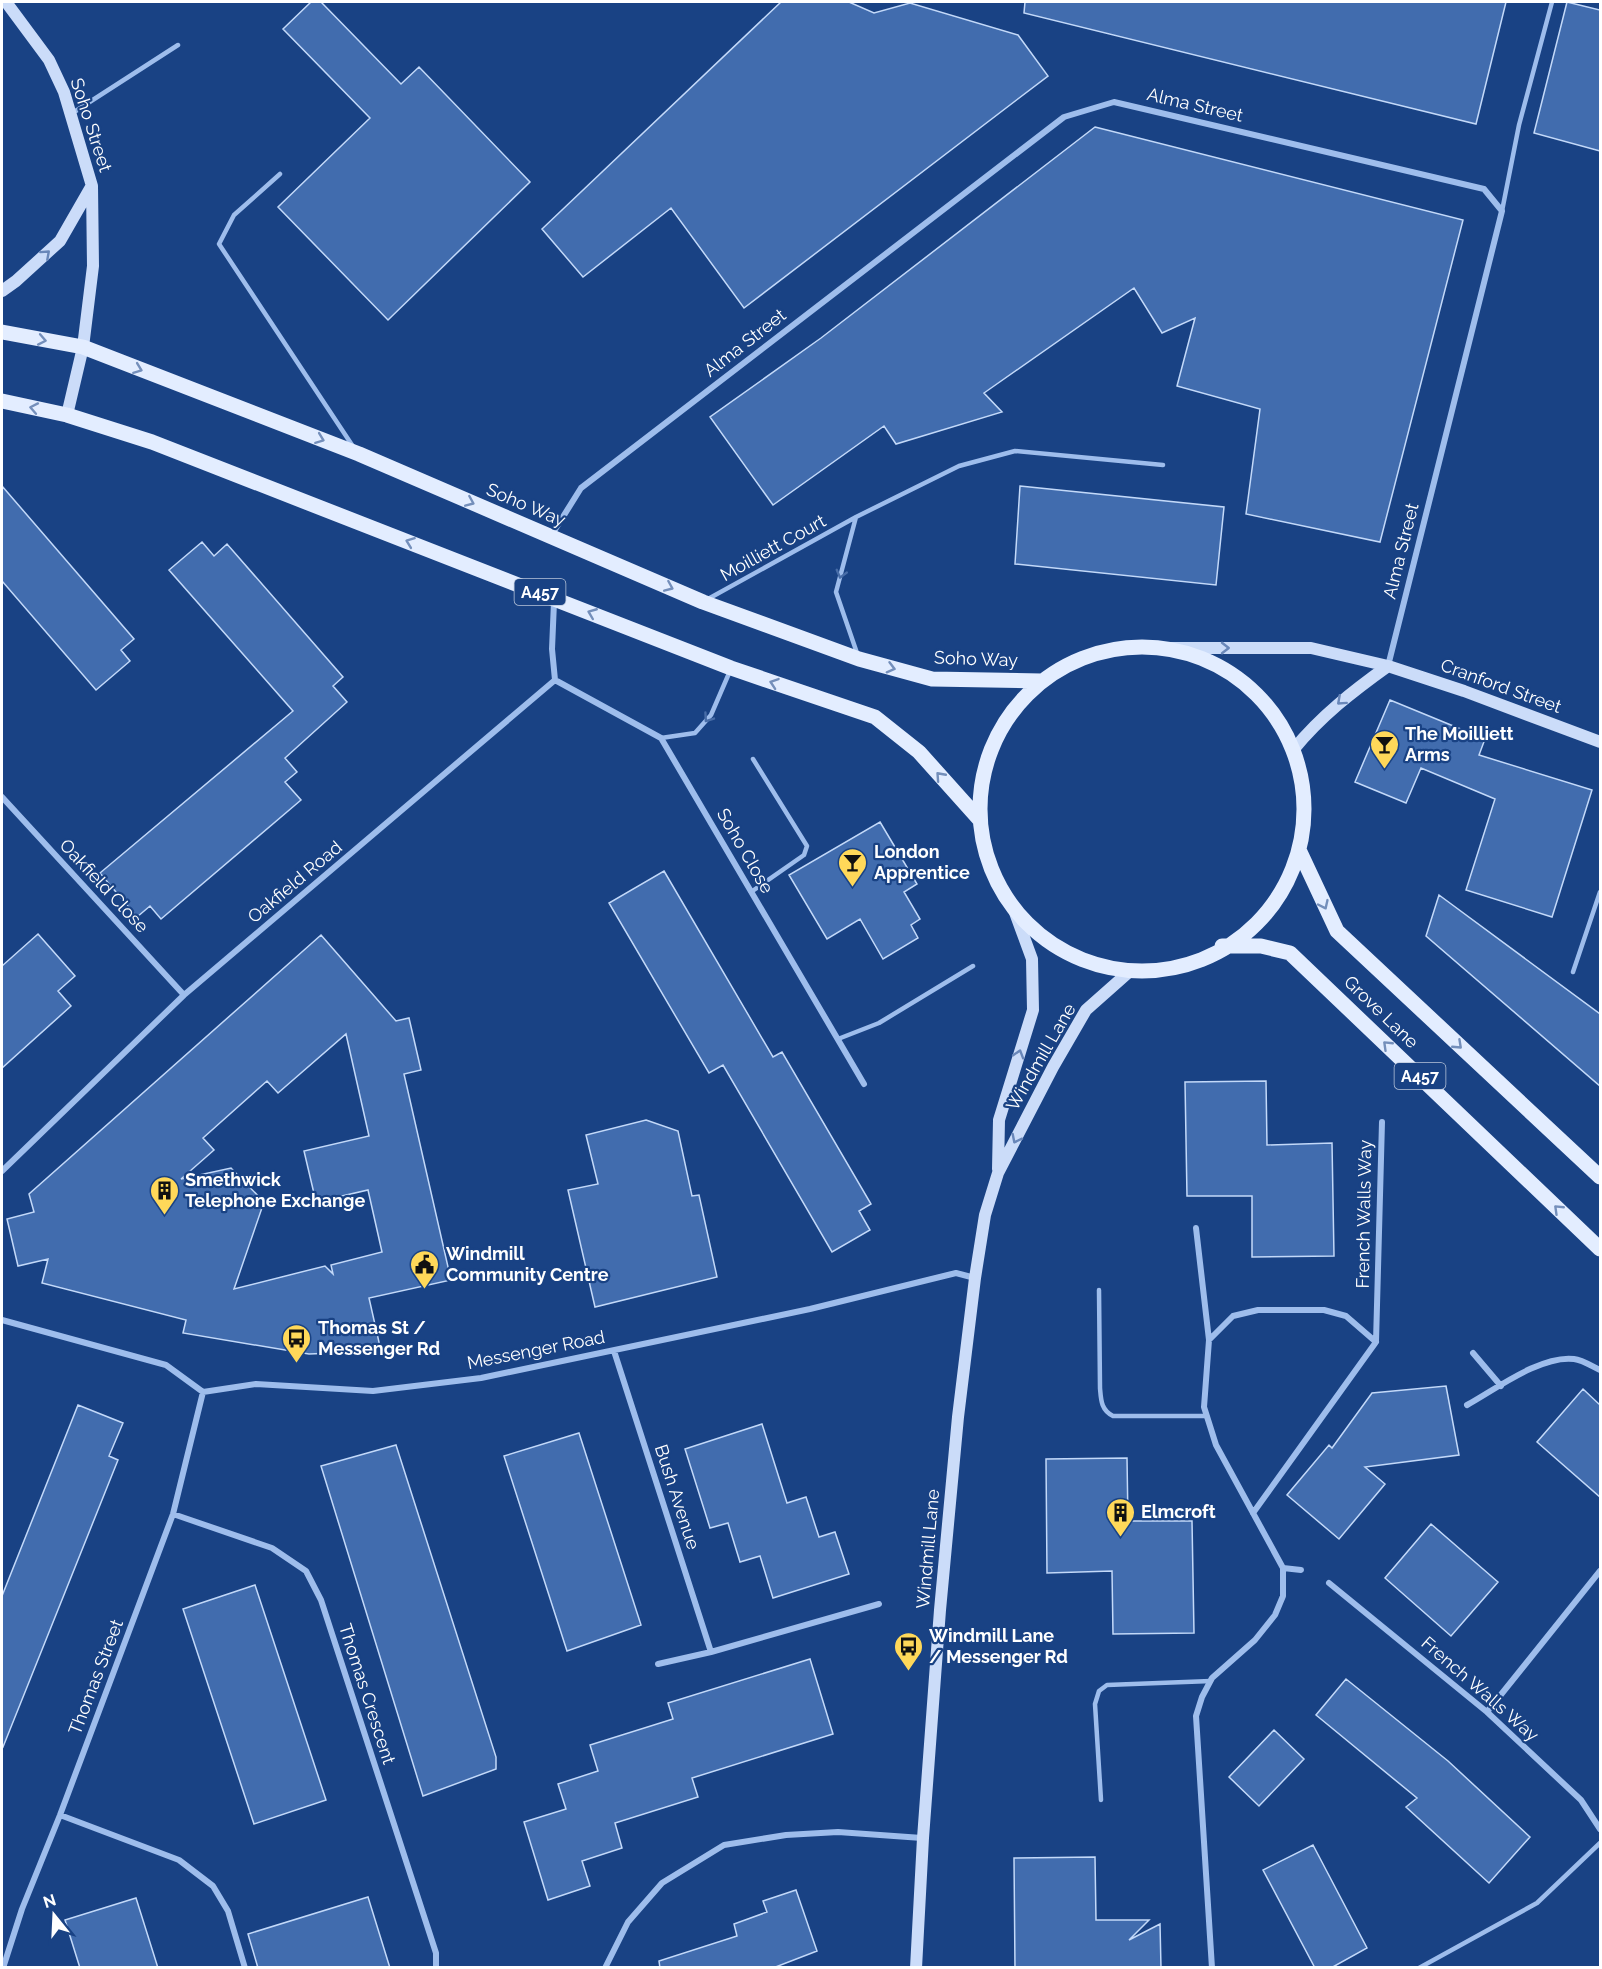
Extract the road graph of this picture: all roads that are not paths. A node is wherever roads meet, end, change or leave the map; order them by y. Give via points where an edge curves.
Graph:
1 (6, 2) edge
2 (1552, 2) edge
3 (178, 45) dead end
4 (71, 114) junction
5 (280, 174) dead end
6 (92, 186) junction
7 (1502, 211) junction
8 (2, 291) edge
9 (2, 332) edge
10 (83, 347) junction
11 (2, 401) edge
12 (68, 414) junction
13 (359, 454) junction
14 (1163, 465) dead end
15 (856, 517) junction
16 (551, 537) junction
17 (555, 598) junction
18 (703, 602) junction
19 (1167, 648) junction
20 (859, 659) junction
21 (1388, 666) junction
22 (731, 668) junction
23 (555, 680) junction
24 (1042, 681) junction
25 (661, 738) junction
26 (1600, 742) edge
27 (1294, 749) junction
28 (753, 759) dead end
29 (2, 797) edge
30 (979, 819) junction
31 (1300, 852) junction
32 (751, 892) junction
33 (1600, 892) edge
34 (1014, 910) junction
35 (1220, 946) junction
36 (973, 966) dead end
37 (1130, 971) junction
38 (1573, 972) dead end
39 (184, 995) junction
40 (838, 1039) junction
41 (864, 1084) dead end
42 (1382, 1122) dead end
43 (2, 1171) edge
44 (998, 1173) junction
45 (1600, 1177) edge
46 (1196, 1228) dead end
47 (1600, 1249) edge
48 (975, 1278) junction
49 (1099, 1290) dead end
50 (2, 1320) edge
51 (1209, 1340) junction
52 (1376, 1342) junction
53 (614, 1351) junction
54 (1473, 1353) dead end
55 (1600, 1370) edge
56 (1501, 1386) junction
57 (202, 1392) junction
58 (1467, 1405) dead end
59 (1207, 1416) junction
60 (1253, 1513) junction
61 (173, 1514) junction
62 (1283, 1568) junction
63 (1301, 1570) dead end
64 (1600, 1571) edge
65 (1329, 1583) dead end
66 (879, 1604) dead end
67 (711, 1652) junction
68 (658, 1664) dead end
69 (1211, 1681) junction
70 (1487, 1712) junction
71 (1101, 1800) dead end
72 (60, 1815) junction
73 (1600, 1829) edge
74 (923, 1838) junction
75 (1600, 1843) edge
76 (3, 1968) edge
77 (245, 1968) edge
78 (436, 1968) edge
79 (605, 1968) edge
80 (916, 1968) edge
81 (1212, 1968) edge
82 (1419, 1968) edge

1 - 4 main road, Soho Street via 49,60
2 - 7 lane via 1519,125
3 - 4 lane
4 - 6 main road, Soho Street
5 - 13 lane via 234,215 219,244
8 -> 6 main road via 60,241
6 - 10 main road, Soho Street via 93,266
7 - 16 street, Alma Street via 1484,189 1114,102 1064,117 581,488
7 - 21 street, Alma Street
9 -> 10 main road, Soho Way
10 - 12 main road, Soho Street
10 -> 13 main road, Soho Way
12 -> 11 main road, A457
17 -> 12 main road, A457 via 152,442
13 -> 16 main road, Soho Way
14 - 15 lane, Moilliett Court via 1015,451 959,466
15 - 18 lane, Moilliett Court
15 -> 20 lane, Moilliett Court via 836,592
16 -> 18 main road, Soho Way
22 -> 17 main road, A457
17 - 23 street
18 - 20 main road, Soho Way
19 -> 21 main road, Cranford Street via 1311,648
19 - 24 main road via 1114,648
19 - 27 main road via 1204,659 1245,682 1271,708
20 -> 24 main road, Soho Way via 932,679
21 - 26 main road, Cranford Street
21 -> 27 main road via 1347,695
22 -> 25 lane via 711,715 695,733
30 -> 22 main road, A457 via 919,752 876,717
23 - 25 street
23 - 39 street, Oakfield Road
24 - 30 main road via 1009,715 986,761
25 - 32 street, Soho Close
27 - 31 main road via 1305,799
28 - 32 lane via 807,846 804,855
29 - 39 street, Oakfield Close
30 - 34 main road via 992,874
31 - 35 main road via 1280,895 1258,924
31 -> 45 main road, Grove Lane / A457 via 1337,932
32 - 40 street, Soho Close
33 - 38 lane
34 - 37 main road via 1055,947 1089,963
44 -> 34 main road, Windmill Lane via 999,1120 1033,1010 1032,960
35 - 37 main road via 1190,965 1161,971
47 -> 35 main road, Grove Lane / A457 via 1290,953 1261,946
36 - 40 lane via 879,1023
37 -> 44 main road, Windmill Lane via 1086,1010
39 - 43 street, Oakfield Road
40 - 41 street, Soho Close
42 - 52 street, French Walls Way
44 - 48 main road, Windmill Lane via 985,1215
46 - 51 street
48 - 53 street, Messenger Road via 956,1273
48 - 74 main road, Windmill Lane via 940,1610
49 - 59 lane via 1100,1388 1106,1412 1113,1416
50 - 57 street via 166,1365
51 - 52 street via 1233,1316 1258,1310 1324,1310 1346,1316
51 - 59 street via 1204,1407
52 - 60 street
53 - 57 street, Messenger Road via 481,1378 373,1391 256,1384
53 - 67 street, Bush Avenue
54 - 56 street
55 - 56 street via 1576,1359 1554,1360
56 - 58 street
57 - 61 street, Thomas Street
59 - 60 street via 1216,1445
60 - 62 street
61 - 72 street, Thomas Street
61 - 78 street, Thomas Crescent via 272,1548 306,1570 321,1600 436,1953
62 - 63 street
62 - 69 street via 1283,1596 1275,1614 1255,1640
64 - 70 street
65 - 70 street, French Walls Way
66 - 67 street
67 - 68 street
69 - 71 lane via 1107,1685 1099,1691 1095,1704
69 - 81 street via 1196,1716
70 - 73 street, French Walls Way via 1581,1800
72 - 76 street, Thomas Street
72 - 77 street via 179,1860 213,1886 228,1911
74 - 79 street via 838,1832 724,1845 662,1883 628,1922
74 - 80 main road, Windmill Lane
75 - 82 lane via 1537,1903

